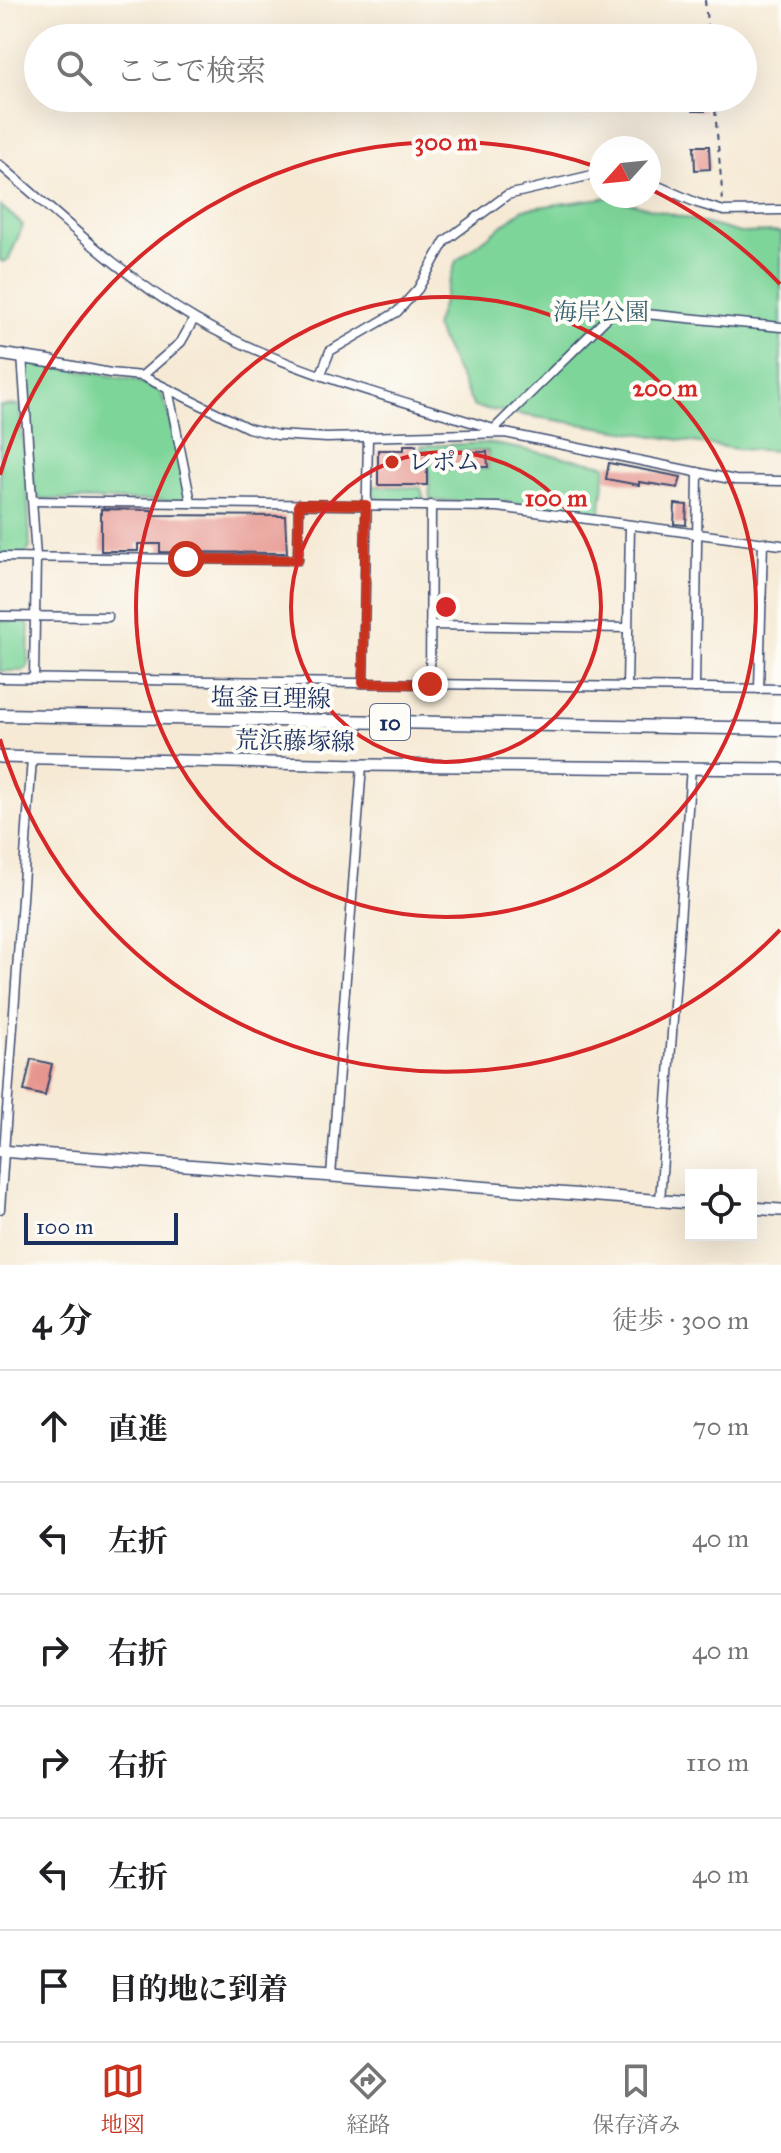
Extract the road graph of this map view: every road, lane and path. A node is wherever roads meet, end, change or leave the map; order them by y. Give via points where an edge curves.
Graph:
1 (705, 0) edge
2 (707, 24) edge
3 (715, 112) edge
4 (0, 165) edge
5 (589, 176) edge
6 (661, 187) edge
7 (781, 210) edge
8 (724, 211) junction
9 (194, 319) junction
10 (781, 327) edge
11 (0, 354) edge
12 (22, 355) junction
13 (53, 362) joint
14 (321, 374) junction
15 (142, 376) junction
16 (168, 389) junction
17 (494, 429) junction
18 (505, 433) junction
19 (368, 438) junction
20 (698, 472) junction
21 (781, 481) edge
22 (33, 501) junction
23 (191, 502) junction
24 (299, 504) junction
25 (366, 505) junction
26 (431, 505) junction
27 (630, 526) junction
28 (695, 534) junction
29 (763, 542) junction
30 (781, 545) edge
31 (0, 557) edge
32 (36, 557) junction
33 (0, 616) edge
34 (34, 617) junction
35 (108, 617) dead end
36 (430, 625) junction
37 (627, 628) junction
38 (0, 678) edge
39 (34, 678) junction
40 (363, 683) junction
41 (430, 684) junction
42 (627, 687) junction
43 (695, 688) junction
44 (759, 689) junction
45 (781, 689) edge
46 (0, 715) edge
47 (781, 729) edge
48 (0, 757) edge
49 (32, 758) junction
50 (362, 765) junction
51 (691, 767) junction
52 (781, 769) edge
53 (2, 1151) edge
54 (331, 1176) junction
55 (660, 1201) junction
56 (685, 1203) edge
57 (757, 1208) edge
58 (0, 1209) edge
59 (781, 1210) edge

1 - 2 path
3 - 8 path
4 - 9 street via 117,266
5 - 14 street via 507,195 445,241 418,289 397,312 330,351
6 - 8 street
7 - 8 street
9 - 14 street
9 - 15 street via 181,342
10 - 17 street via 614,311
11 - 12 street
12 - 13 street
12 - 22 street
13 - 15 street
14 - 17 street
15 - 16 street
16 - 19 street via 248,428 298,437
16 - 23 street
17 - 18 street
18 - 19 street
18 - 20 street
19 - 25 street
20 - 21 street
20 - 28 street
22 - 23 street
22 - 32 street
23 - 24 street
24 - 25 street
24 - 32 street via 298,560
25 - 26 street
25 - 40 street
26 - 27 street via 498,507
26 - 36 street
27 - 28 street
27 - 37 street
28 - 29 street
28 - 43 street
29 - 30 street
29 - 44 street
31 - 32 street
32 - 34 street
33 - 34 street
34 - 35 street
34 - 39 street
36 - 37 street
36 - 41 street
37 - 42 street
38 - 39 street
39 - 40 street
40 - 41 street
41 - 42 street
42 - 43 street
43 - 44 street
44 - 45 street
46 - 47 main road, 塩釜亘理線 / 10
48 - 49 street, 荒浜藤塚線
49 - 50 street, 荒浜藤塚線
49 - 53 street
50 - 51 street, 荒浜藤塚線
50 - 54 street
51 - 52 street, 荒浜藤塚線
51 - 55 street
53 - 54 street
53 - 58 street
54 - 55 street
55 - 56 street
57 - 59 street

